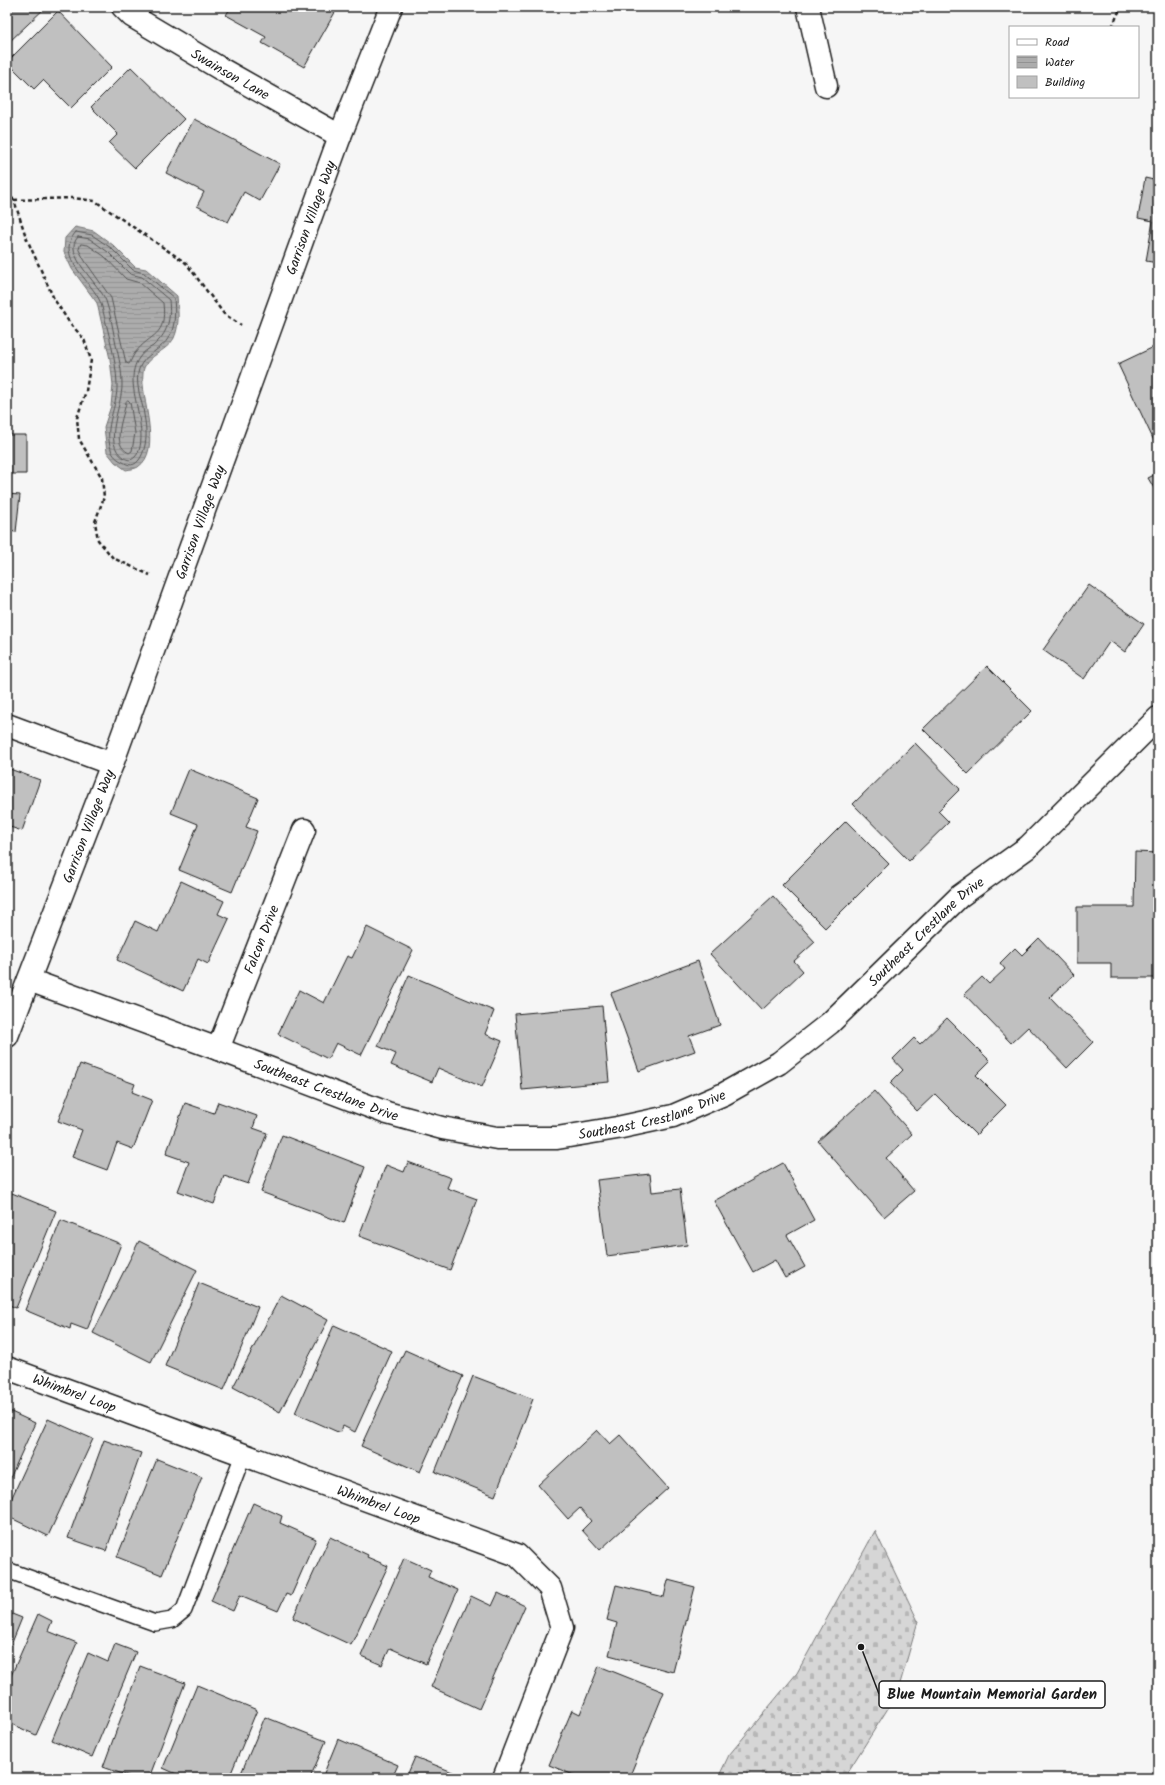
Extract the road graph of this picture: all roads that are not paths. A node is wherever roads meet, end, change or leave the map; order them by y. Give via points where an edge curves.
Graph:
1 (123, 7) edge
2 (391, 7) edge
3 (808, 7) edge
4 (826, 86) dead end
5 (340, 136) junction
6 (1158, 718) edge
7 (7, 725) edge
8 (112, 764) junction
9 (304, 830) dead end
10 (28, 980) junction
11 (7, 1036) edge
12 (218, 1049) junction
13 (7, 1368) edge
14 (243, 1455) junction
15 (7, 1570) edge
16 (504, 1778) edge

1 - 5 street, Swainson Lane via 132,16
2 - 5 street, Garrison Village Way
3 - 4 street
5 - 8 street, Garrison Village Way
6 - 12 street, Southeast Crestlane Drive via 1028,847 960,896 830,1023 780,1063 724,1094 674,1116 557,1138 497,1138 442,1128 387,1113
7 - 8 street
8 - 10 street, Garrison Village Way
9 - 12 street, Falcon Drive
10 - 11 street, Garrison Village Way
10 - 12 street, Southeast Crestlane Drive
13 - 14 street, Whimbrel Loop
14 - 15 lane via 184,1610 172,1620 155,1623
14 - 16 street, Whimbrel Loop via 517,1555 550,1588 562,1628

